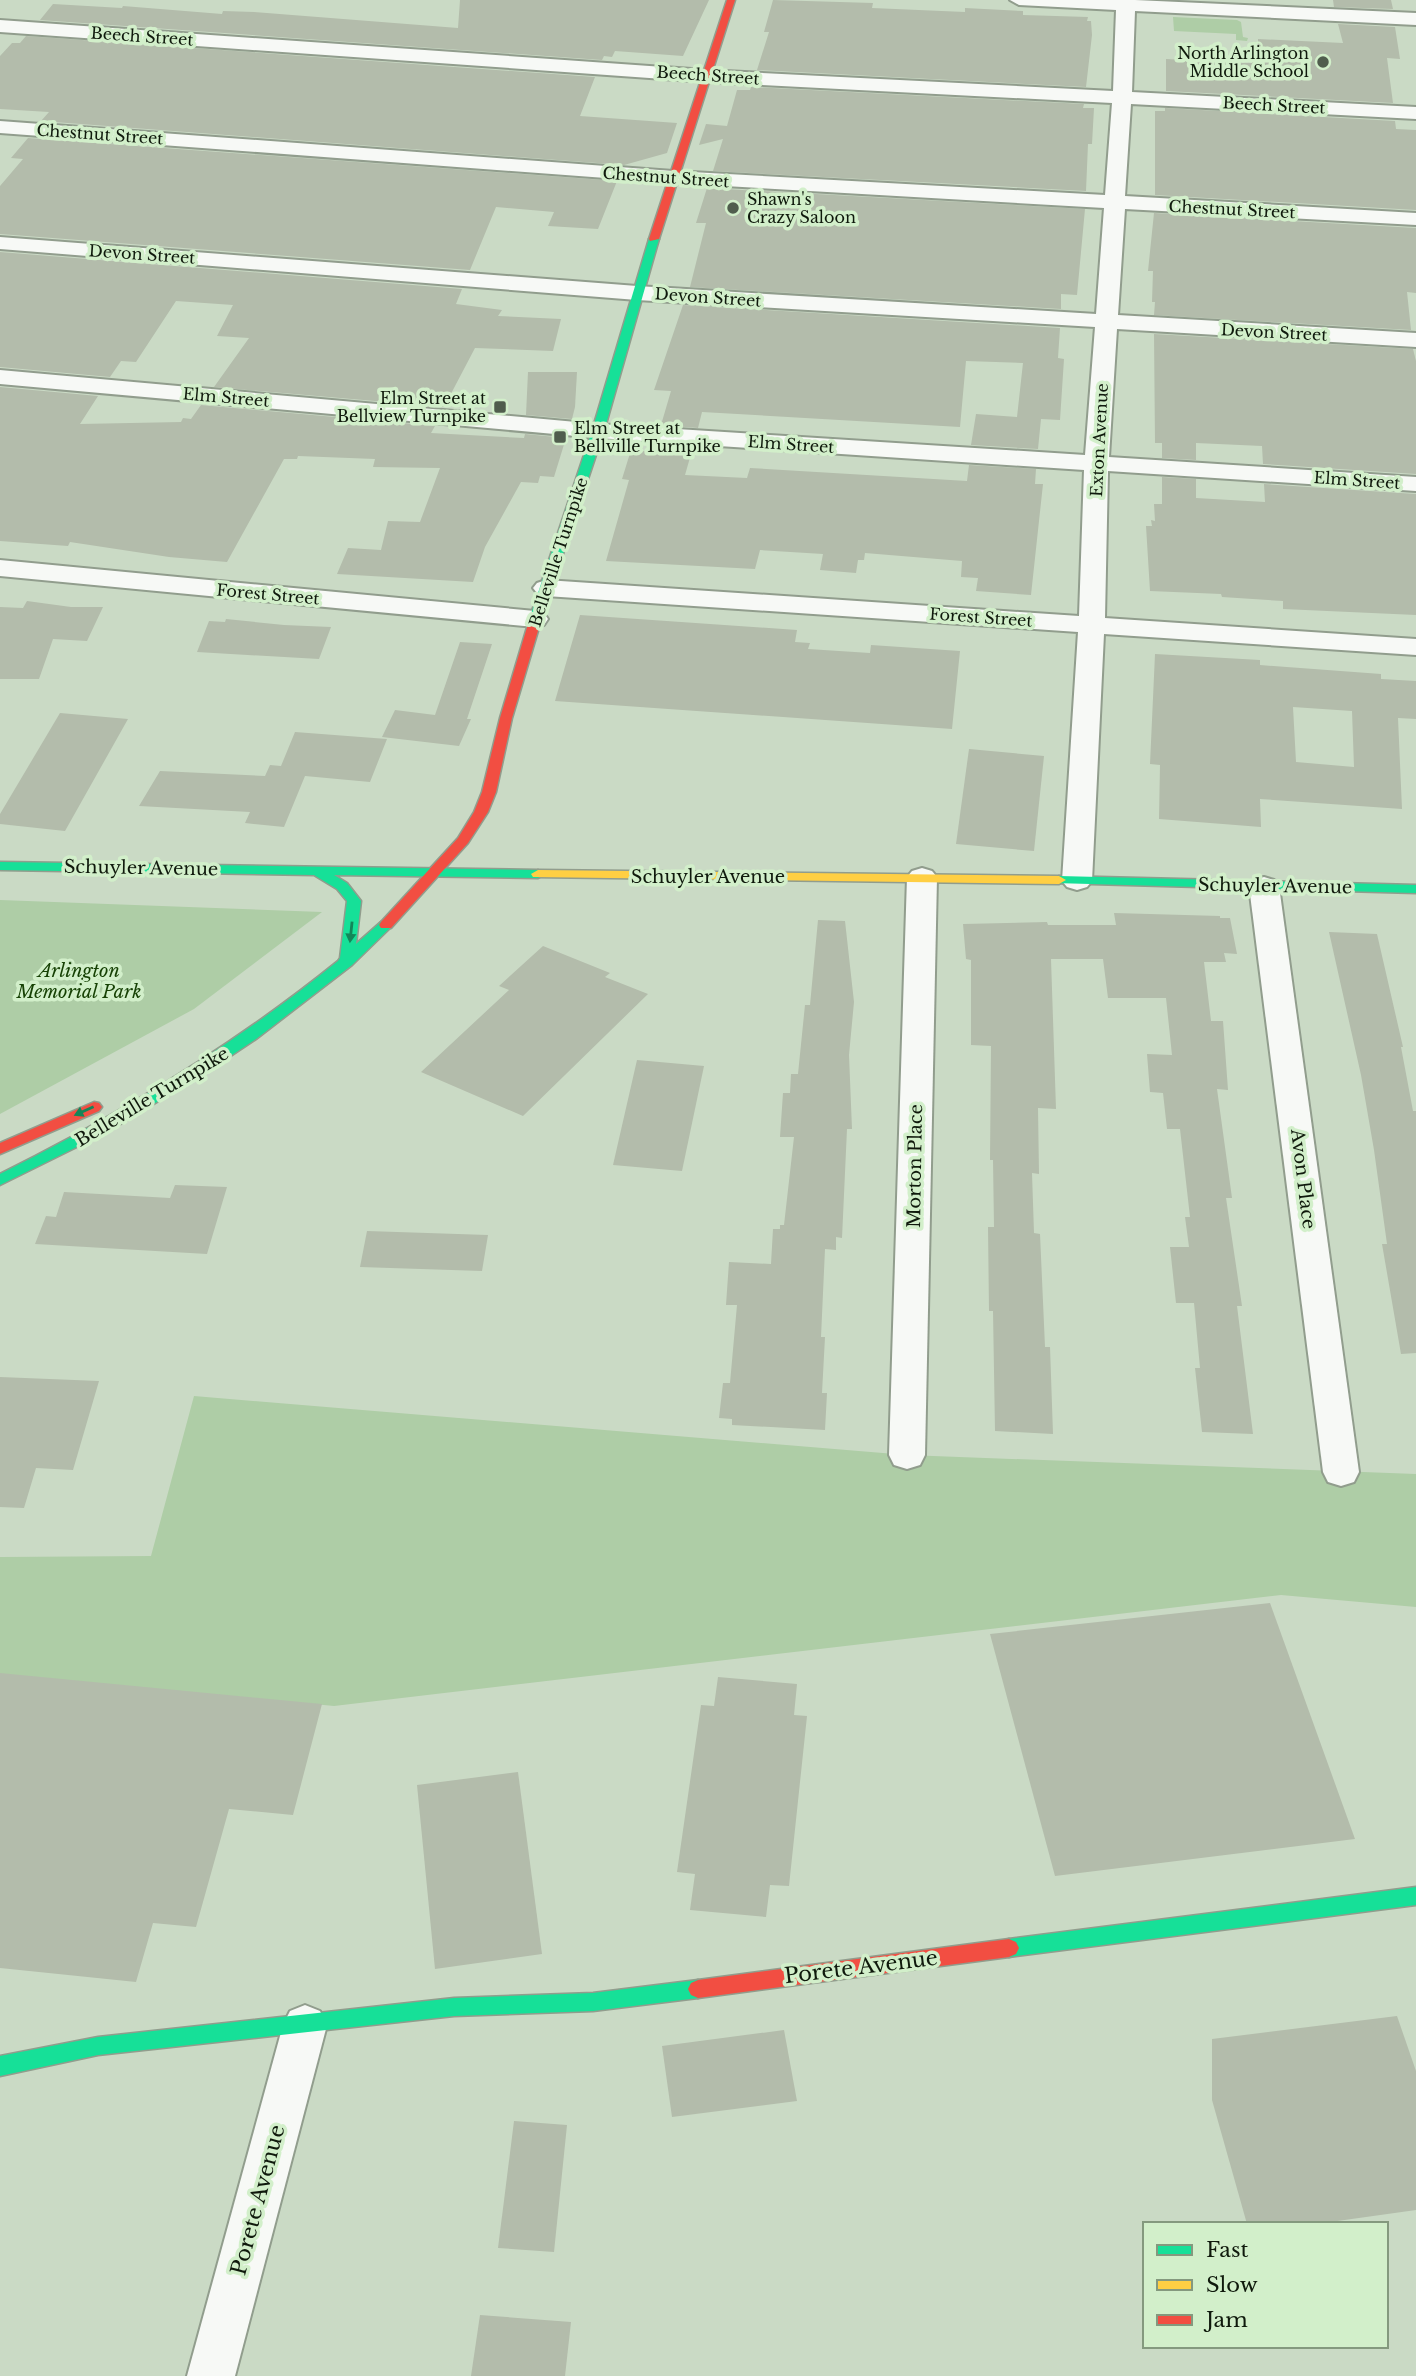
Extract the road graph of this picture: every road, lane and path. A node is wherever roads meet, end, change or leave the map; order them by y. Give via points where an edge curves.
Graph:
1 (732, 0) edge
2 (1019, 0) edge
3 (1125, 3) edge
4 (1416, 19) edge
5 (0, 26) edge
6 (706, 76) junction
7 (1122, 98) junction
8 (1416, 113) edge
9 (0, 127) edge
10 (673, 177) junction
11 (1116, 203) junction
12 (1416, 219) edge
13 (0, 243) edge
14 (637, 293) junction
15 (1107, 322) junction
16 (1416, 340) edge
17 (0, 377) edge
18 (598, 430) junction
19 (1096, 464) junction
20 (1416, 484) edge
21 (0, 569) edge
22 (546, 588) junction
23 (536, 620) junction
24 (1090, 625) junction
25 (1416, 647) edge
26 (0, 866) edge
27 (317, 871) junction
28 (436, 872) junction
29 (922, 877) junction
30 (1077, 881) junction
31 (1264, 886) junction
32 (1416, 889) edge
33 (347, 962) junction
34 (297, 1000) junction
35 (225, 1034) dead end
36 (113, 1097) dead end
37 (0, 1149) edge
38 (0, 1180) edge
39 (907, 1455) dead end
40 (1341, 1472) dead end
41 (1416, 1896) edge
42 (305, 2025) junction
43 (0, 2066) edge
44 (211, 2376) edge

1 - 6 main road, Belleville Turnpike
2 - 3 street
3 - 4 street
3 - 7 street, Exton Avenue
5 - 6 street, Beech Street
6 - 7 street, Beech Street
6 - 10 main road, Belleville Turnpike
7 - 8 street, Beech Street
7 - 11 street, Exton Avenue
9 - 10 street, Chestnut Street
10 - 11 street, Chestnut Street
10 - 14 main road, Belleville Turnpike
11 - 12 street, Chestnut Street
11 - 15 street, Exton Avenue
13 - 14 street, Devon Street
14 - 15 street, Devon Street
14 - 18 main road, Belleville Turnpike
15 - 16 street, Devon Street
15 - 19 street, Exton Avenue
17 - 18 street, Elm Street
18 - 19 street, Elm Street
18 - 22 main road, Belleville Turnpike
19 - 20 street, Elm Street
19 - 24 street, Exton Avenue
21 - 23 street, Forest Street
22 - 23 main road, Belleville Turnpike
22 - 24 street, Forest Street
23 - 28 main road, Belleville Turnpike via 489,792 463,840
24 - 25 street, Forest Street
24 - 30 street, Exton Avenue
26 - 27 main road, Schuyler Avenue
27 - 28 main road, Schuyler Avenue
27 -> 33 main road via 342,886 354,901
28 - 29 main road, Schuyler Avenue
28 - 33 main road, Belleville Turnpike
29 - 30 main road, Schuyler Avenue
29 - 39 street, Morton Place
30 - 31 main road, Schuyler Avenue
31 - 32 main road, Schuyler Avenue
31 - 40 street, Avon Place
33 - 34 main road, Belleville Turnpike
34 - 35 main road, Belleville Turnpike
34 - 38 main road, Belleville Turnpike via 150,1102
36 -> 37 main road, Belleville Turnpike
41 - 42 main road, Porete Avenue via 593,2001 454,2007
42 - 43 main road, Porete Avenue via 98,2046
42 - 44 street, Porete Avenue

